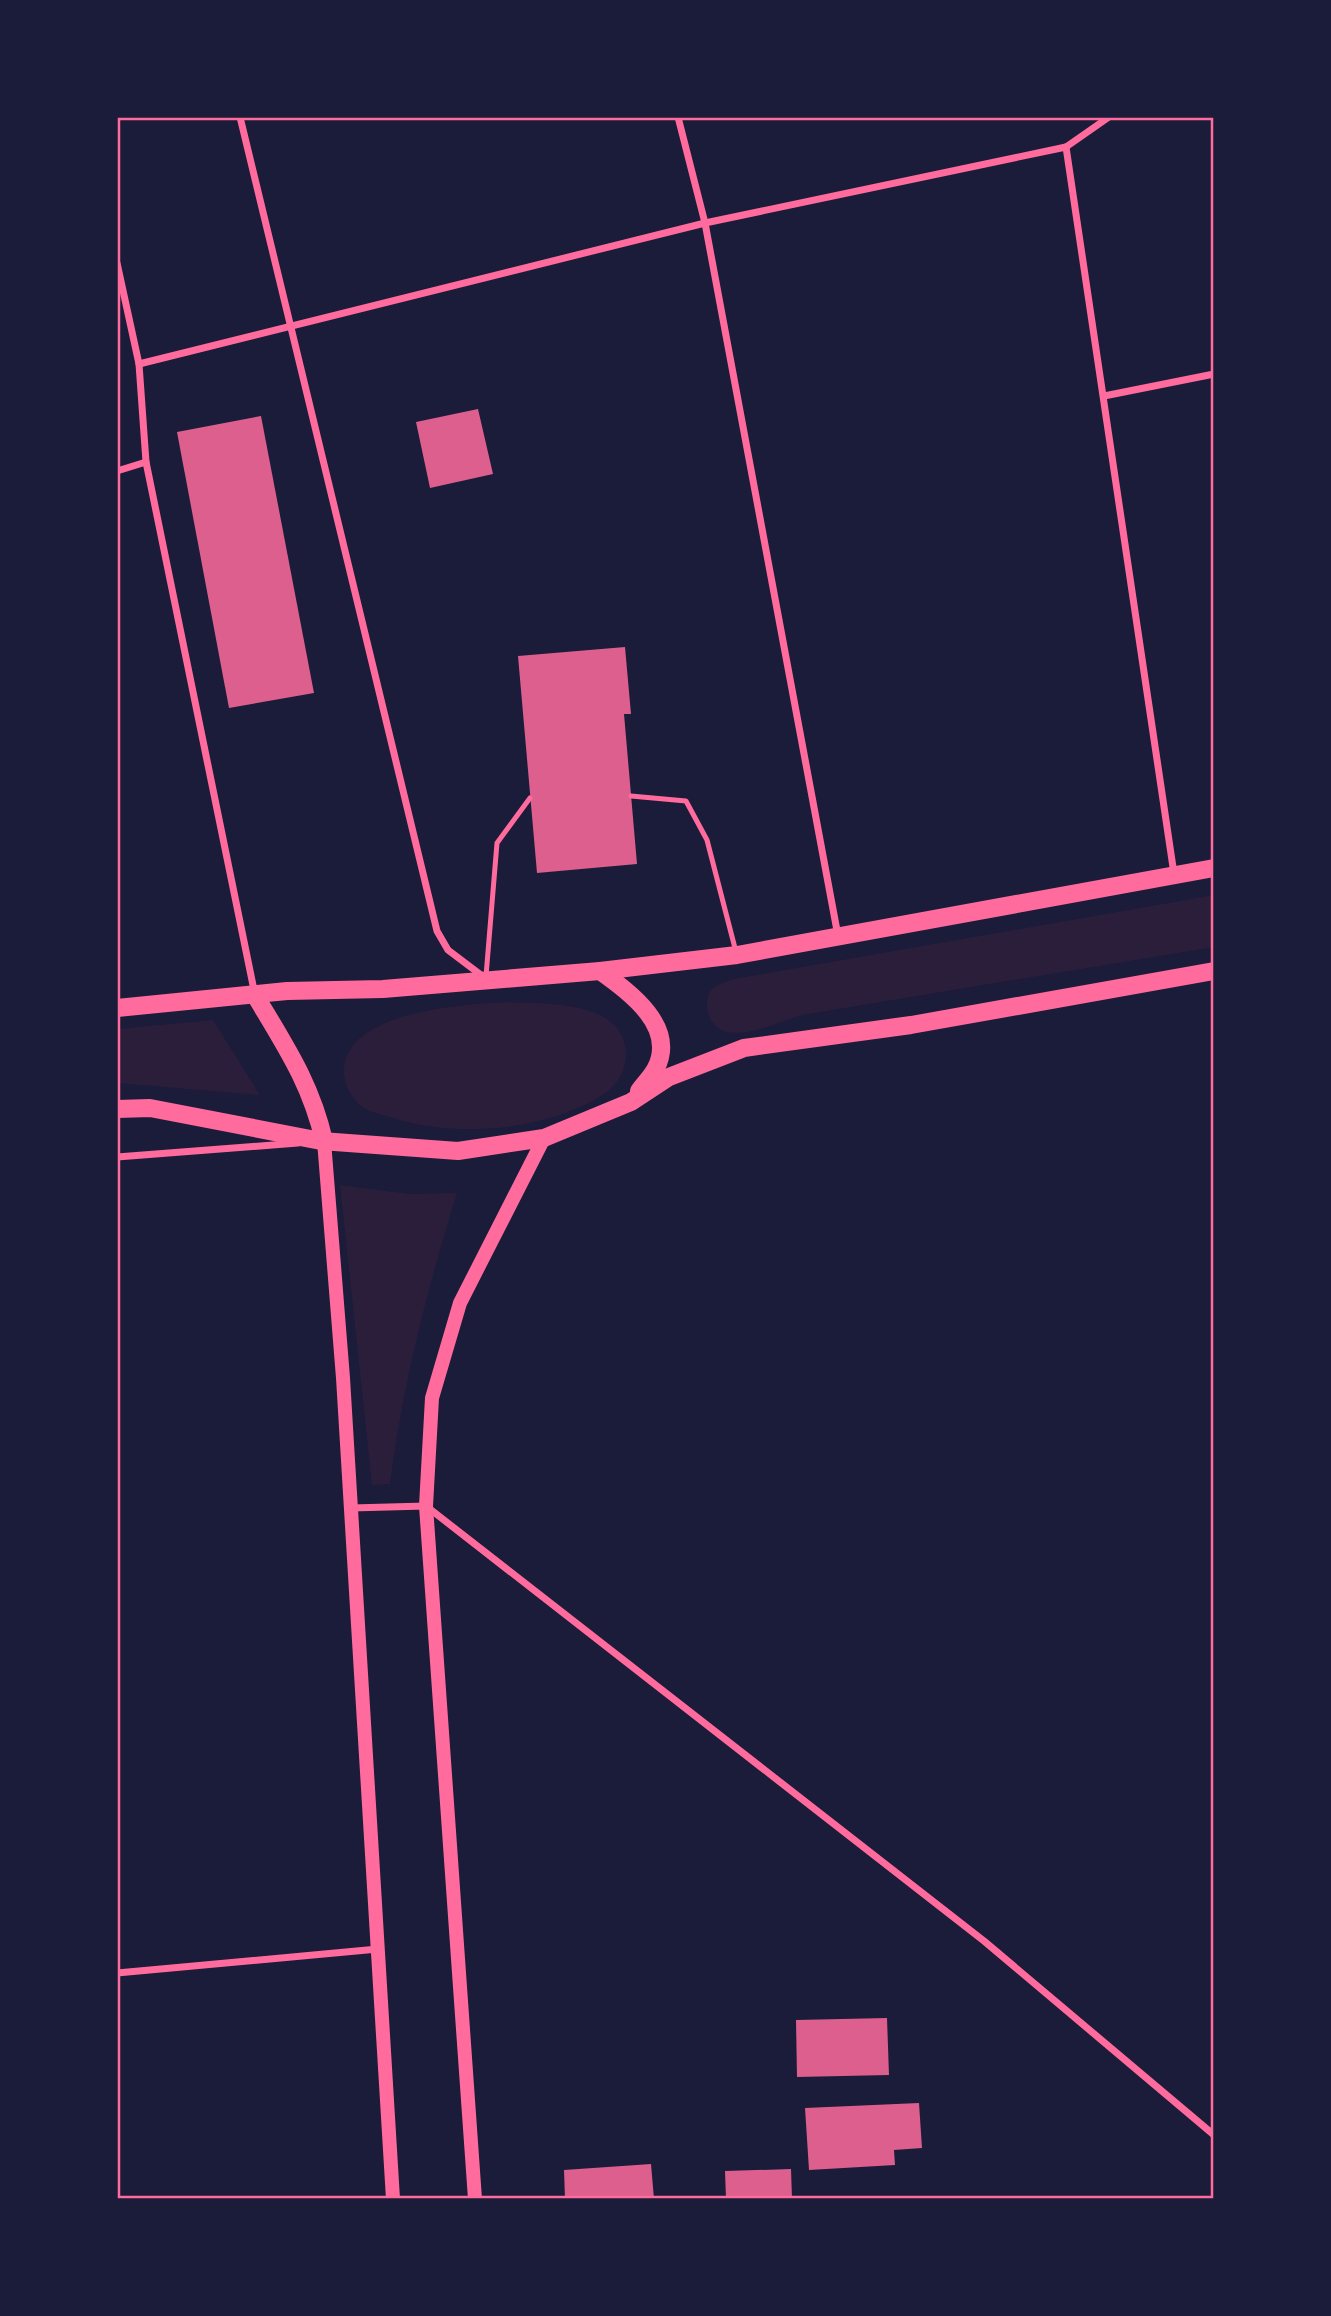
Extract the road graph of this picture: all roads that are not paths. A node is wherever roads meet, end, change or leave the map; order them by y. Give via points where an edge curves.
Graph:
1 (240, 117) edge
2 (678, 117) edge
3 (1109, 117) edge
4 (1066, 147) junction
5 (705, 223) junction
6 (117, 263) edge
7 (291, 326) junction
8 (139, 363) junction
9 (1214, 374) edge
10 (1104, 396) junction
11 (146, 462) junction
12 (117, 471) edge
13 (631, 796) dead end
14 (530, 798) dead end
15 (1214, 868) edge
16 (1174, 875) junction
17 (838, 936) junction
18 (737, 955) junction
19 (600, 971) junction
20 (1214, 971) edge
21 (486, 978) junction
22 (255, 995) junction
23 (117, 1008) edge
24 (631, 1102) junction
25 (117, 1109) edge
26 (544, 1138) junction
27 (324, 1141) junction
28 (117, 1157) edge
29 (426, 1507) junction
30 (351, 1508) junction
31 (378, 1949) junction
32 (117, 1973) edge
33 (1214, 2135) edge
34 (393, 2199) edge
35 (475, 2199) edge

1 - 7 street
2 - 5 street
3 - 4 street
4 - 5 street
4 - 10 street
5 - 7 street
5 - 17 street
6 - 8 street
7 - 8 street
7 - 21 street via 438,931 448,950
8 - 11 street
9 - 10 street
10 - 16 street
11 - 12 street
11 - 22 street
13 - 18 lane via 686,801 707,839
14 - 21 lane via 497,843
15 - 16 main road
16 - 17 main road
17 - 18 main road
18 - 19 main road
19 - 21 main road
19 - 24 main road via 631,993 661,1038 657,1067
20 - 24 main road via 911,1025 744,1048 669,1077
21 - 22 main road
22 - 23 main road
22 - 27 main road via 291,1049
24 - 26 main road
25 - 27 main road via 150,1108
26 - 27 main road via 458,1151
26 - 29 main road via 460,1303 432,1398
27 - 28 street
27 - 30 main road
29 - 30 street
29 - 33 street via 984,1941
29 - 35 main road
30 - 31 main road
31 - 32 street
31 - 34 main road

